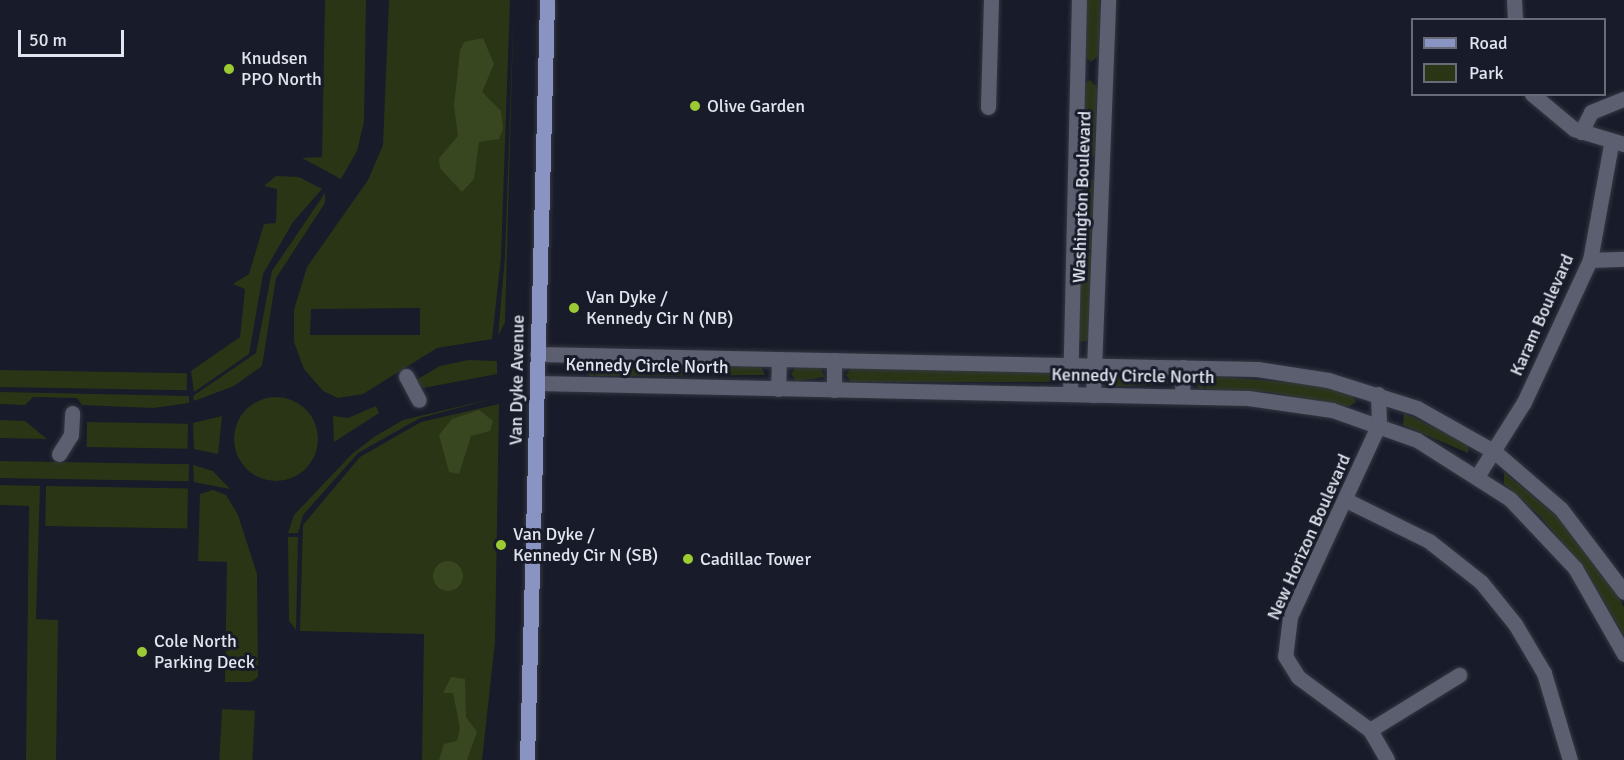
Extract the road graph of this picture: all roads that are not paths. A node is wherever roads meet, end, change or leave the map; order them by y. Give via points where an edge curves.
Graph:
1 (547, 0) edge
2 (991, 0) edge
3 (1079, 0) edge
4 (1108, 0) edge
5 (1514, 0) edge
6 (1515, 18) edge
7 (1535, 96) edge
8 (1624, 99) edge
9 (988, 107) dead end
10 (1581, 132) junction
11 (1618, 144) edge
12 (1624, 259) edge
13 (1590, 260) junction
14 (537, 354) junction
15 (779, 359) junction
16 (834, 360) junction
17 (1068, 365) junction
18 (1097, 365) junction
19 (1183, 367) junction
20 (406, 376) dead end
21 (537, 383) junction
22 (778, 389) junction
23 (834, 390) junction
24 (1070, 394) junction
25 (1093, 394) junction
26 (1378, 394) junction
27 (1182, 396) junction
28 (419, 400) dead end
29 (72, 413) dead end
30 (1379, 424) junction
31 (1495, 452) junction
32 (58, 454) dead end
33 (1478, 475) junction
34 (1347, 501) junction
35 (1624, 592) edge
36 (1624, 654) edge
37 (1459, 675) dead end
38 (1370, 730) junction
39 (527, 760) edge
40 (1387, 760) edge
41 (1570, 760) edge

1 - 14 main road, Van Dyke Avenue
2 - 9 street
3 - 17 street, Washington Boulevard
4 - 18 street, Washington Boulevard
5 - 6 street
7 - 10 street, Karam Boulevard
8 - 10 street via 1590,112
10 - 11 street, Karam Boulevard
11 - 13 street, Karam Boulevard
12 - 13 street
13 - 31 street, Karam Boulevard via 1544,363
14 - 15 street, Kennedy Circle North
14 - 21 main road, Van Dyke Avenue
15 - 16 street, Kennedy Circle North
15 - 22 street
16 - 17 street, Kennedy Circle North
16 - 23 street
17 - 18 street, Kennedy Circle North
17 - 24 street, Washington Boulevard
18 - 19 street, Kennedy Circle North
18 - 25 street, Washington Boulevard
19 - 26 street, Kennedy Circle North via 1280,372
19 - 27 street
20 - 28 street
21 - 22 street, Kennedy Circle North
21 - 39 main road, Van Dyke Avenue
22 - 23 street, Kennedy Circle North
23 - 24 street, Kennedy Circle North
24 - 25 street, Kennedy Circle North
25 - 27 street, Kennedy Circle North
26 - 30 street, New Horizon Boulevard
26 - 31 street, Kennedy Circle North via 1450,424
27 - 30 street, Kennedy Circle North via 1290,402
29 - 32 street via 71,435
30 - 33 street, Kennedy Circle North
30 - 34 street, New Horizon Boulevard
31 - 33 street, Karam Boulevard
31 - 35 street, Kennedy Circle North via 1561,509
33 - 36 street, Kennedy Circle North via 1528,515 1575,568
34 - 38 street, New Horizon Boulevard via 1290,617 1285,656 1298,677
34 - 41 street via 1429,541 1481,582 1515,624 1544,673
37 - 38 street
38 - 40 street, New Horizon Boulevard

